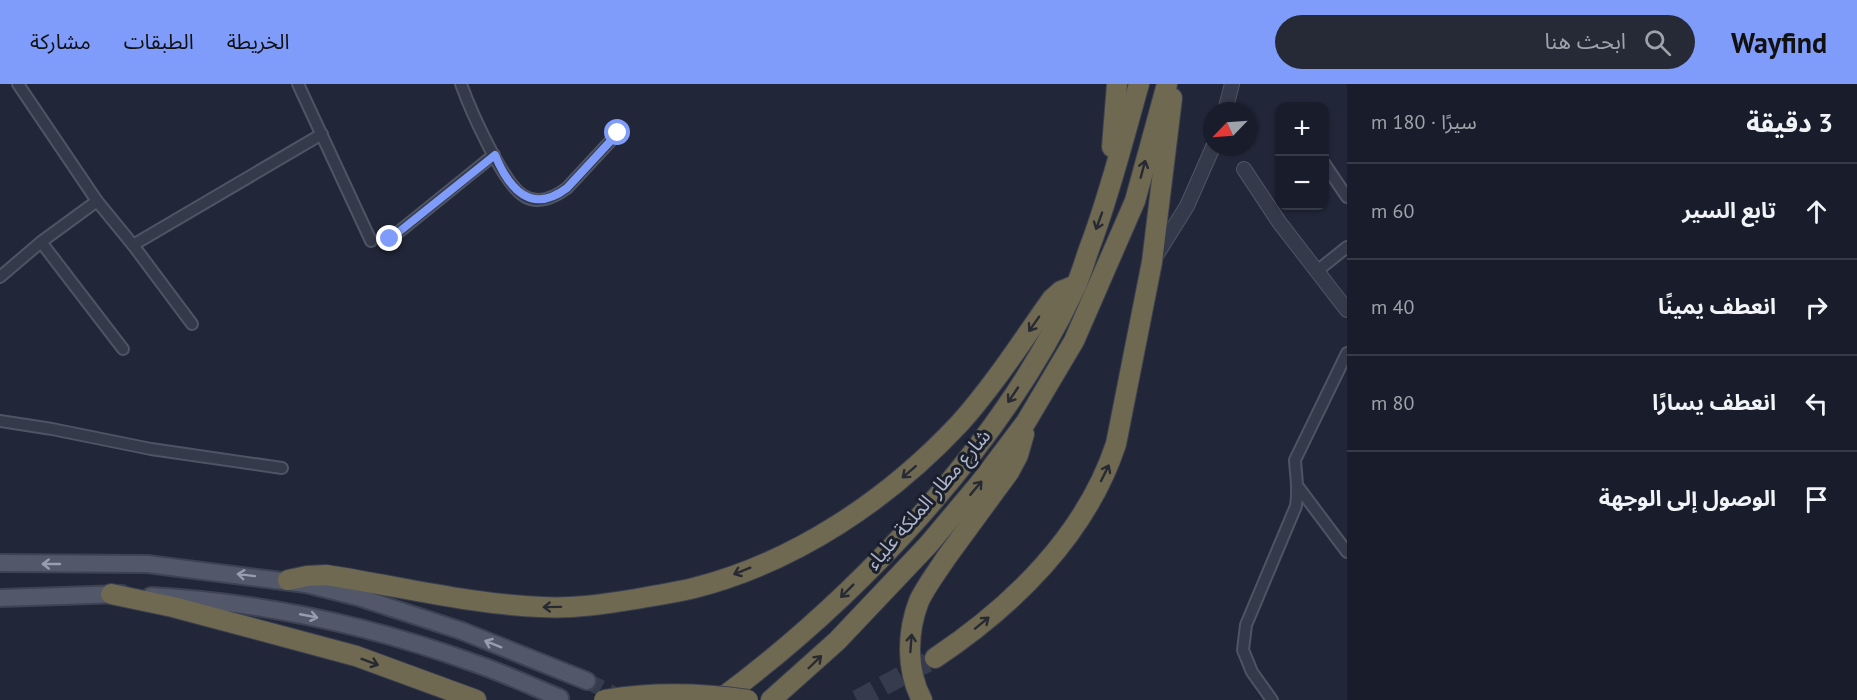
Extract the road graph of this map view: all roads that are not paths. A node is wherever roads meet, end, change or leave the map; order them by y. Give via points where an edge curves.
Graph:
1 (18, 84) edge
2 (298, 84) edge
3 (461, 84) edge
4 (1117, 84) edge
5 (1139, 84) edge
6 (1167, 84) edge
7 (1173, 84) edge
8 (1232, 84) edge
9 (1227, 102) edge
10 (618, 133) dead end
11 (322, 134) junction
12 (495, 155) junction
13 (1209, 156) edge
14 (1244, 170) dead end
15 (1329, 170) edge
16 (1108, 195) junction
17 (1347, 197) edge
18 (97, 201) junction
19 (390, 239) dead end
20 (371, 241) dead end
21 (41, 242) junction
22 (133, 245) junction
23 (1347, 247) edge
24 (1152, 262) junction
25 (1317, 271) junction
26 (0, 277) edge
27 (1076, 285) junction
28 (1347, 310) edge
29 (192, 324) dead end
30 (123, 350) dead end
31 (1347, 353) edge
32 (0, 421) edge
33 (1026, 422) junction
34 (282, 468) dead end
35 (1299, 488) junction
36 (1347, 552) edge
37 (0, 563) edge
38 (288, 580) junction
39 (111, 594) junction
40 (0, 598) edge
41 (935, 658) tunnel mouth
42 (587, 681) tunnel mouth
43 (560, 698) dead end
44 (476, 700) edge
45 (604, 700) edge
46 (719, 700) edge
47 (748, 700) edge
48 (771, 700) edge
49 (922, 700) edge
50 (1272, 700) edge

1 - 18 street
2 - 11 street
3 - 12 street
4 - 16 highway
5 - 16 highway, شارع مطار الملكة علياء
33 -> 6 highway, شارع مطار الملكة علياء via 1074,342 1135,201
7 - 24 highway
8 - 9 street
10 - 12 street via 567,188 542,200 519,192
11 - 20 street
11 - 22 street
12 - 19 street
13 - 24 street via 1187,206
14 - 25 street
15 - 17 street
16 -> 27 highway, شارع مطار الملكة علياء
18 - 21 street
18 - 22 street
21 - 26 street
21 - 30 street
22 - 29 street
23 - 25 street
41 -> 24 highway via 1004,606 1063,543 1095,493 1116,444
25 - 28 street
27 -> 38 highway via 1052,299 961,421 910,471 835,526 777,557 725,578 694,588 620,601 543,608 326,575
27 -> 46 highway, شارع مطار الملكة علياء via 1038,357 976,449 916,519 819,619
31 - 35 street via 1295,460
32 - 34 street
48 -> 33 highway, شارع مطار الملكة علياء via 837,641 928,545
49 -> 33 highway via 910,651 920,599 1009,472
35 - 36 street
35 - 50 street via 1296,506 1246,625 1243,650 1252,672
38 -> 37 main road via 147,564
42 -> 38 main road via 462,631 358,597
39 - 40 main road
39 -> 43 main road via 193,598 306,615 472,662
39 -> 44 highway via 357,657
45 - 47 highway, bridge via 642,695 700,695

